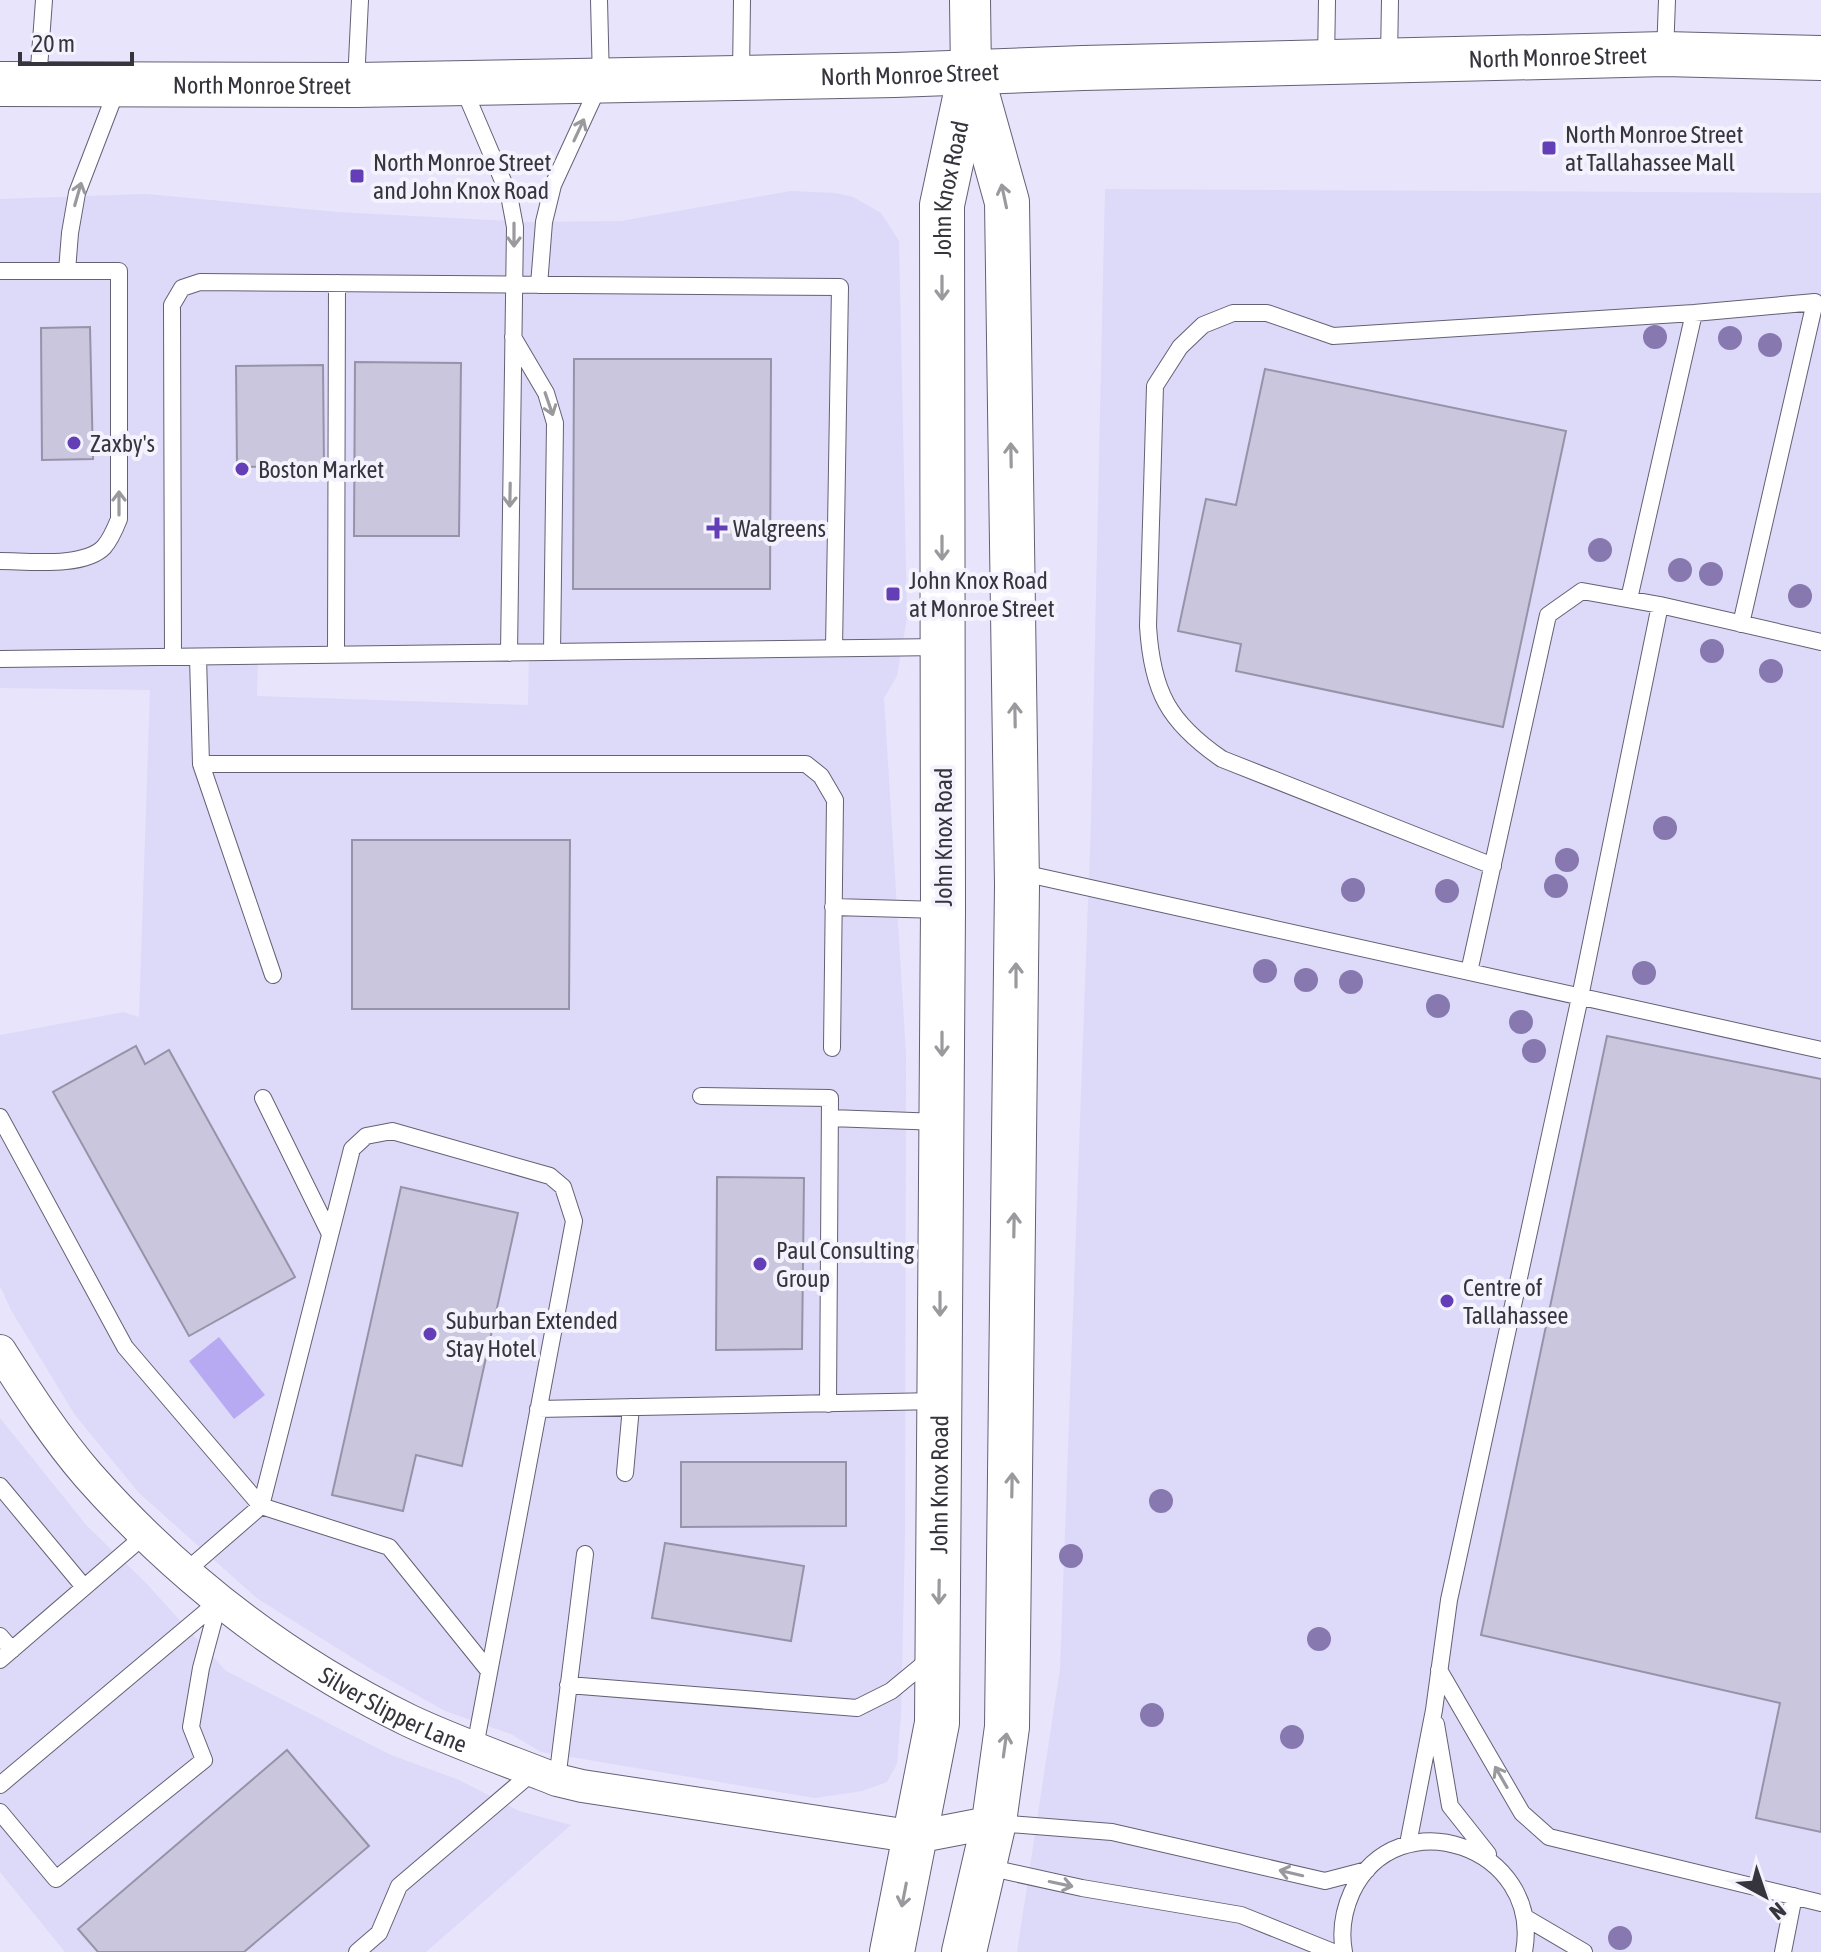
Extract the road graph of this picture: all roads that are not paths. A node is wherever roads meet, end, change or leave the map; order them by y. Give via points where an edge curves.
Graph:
1 (44, 0) edge
2 (360, 0) edge
3 (599, 0) edge
4 (742, 0) edge
5 (970, 0) edge
6 (1327, 0) edge
7 (1390, 0) edge
8 (1667, 0) edge
9 (1665, 54) junction
10 (1821, 58) edge
11 (1389, 60) junction
12 (1326, 62) junction
13 (971, 73) junction
14 (740, 78) junction
15 (601, 81) junction
16 (19, 84) edge
17 (119, 84) junction
18 (461, 84) junction
19 (356, 85) junction
20 (0, 271) edge
21 (67, 271) junction
22 (337, 283) junction
23 (512, 285) junction
24 (539, 285) junction
25 (1694, 313) junction
26 (512, 335) junction
27 (0, 561) edge
28 (1629, 599) junction
29 (1660, 605) junction
30 (1741, 624) junction
31 (1821, 642) edge
32 (942, 647) junction
33 (834, 648) junction
34 (552, 652) junction
35 (509, 653) junction
36 (336, 655) junction
37 (173, 657) junction
38 (198, 657) junction
39 (0, 659) edge
40 (201, 764) junction
41 (1493, 866) junction
42 (1017, 872) junction
43 (833, 907) junction
44 (943, 910) junction
45 (1469, 972) junction
46 (273, 975) dead end
47 (1580, 997) junction
48 (832, 1048) dead end
49 (1821, 1050) edge
50 (701, 1096) dead end
51 (263, 1098) dead end
52 (0, 1117) edge
53 (830, 1118) junction
54 (941, 1122) junction
55 (330, 1234) junction
56 (0, 1351) edge
57 (940, 1401) junction
58 (828, 1404) junction
59 (631, 1407) junction
60 (538, 1409) junction
61 (625, 1473) dead end
62 (0, 1486) edge
63 (261, 1506) junction
64 (145, 1535) junction
65 (585, 1554) dead end
66 (185, 1572) junction
67 (84, 1587) junction
68 (219, 1601) junction
69 (0, 1636) edge
70 (938, 1652) junction
71 (6, 1655) edge
72 (1439, 1670) junction
73 (489, 1671) junction
74 (568, 1685) junction
75 (1434, 1710) junction
76 (475, 1747) junction
77 (546, 1775) junction
78 (0, 1785) edge
79 (0, 1812) edge
80 (994, 1822) junction
81 (916, 1837) junction
82 (1408, 1844) junction
83 (1496, 1864) junction
84 (985, 1867) junction
85 (1367, 1870) junction
86 (1794, 1896) junction
87 (1819, 1901) edge
88 (1526, 1918) junction
89 (357, 1952) edge
90 (892, 1952) edge
91 (964, 1952) edge
92 (1333, 1952) edge
93 (1344, 1952) edge
94 (1524, 1952) edge
95 (1584, 1952) edge
96 (1783, 1952) edge

1 - 16 lane
2 - 19 lane
3 - 15 lane
4 - 14 lane
5 - 13 street
6 - 12 lane
7 - 11 lane
8 - 9 lane
9 - 10 main road, North Monroe Street
9 - 11 main road, North Monroe Street
11 - 12 main road, North Monroe Street
12 - 13 main road, North Monroe Street
13 - 14 main road, North Monroe Street
13 -> 32 main road, John Knox Road via 942,205
42 -> 13 main road, John Knox Road via 1007,202
14 - 15 main road, North Monroe Street
15 - 18 main road, North Monroe Street
24 -> 15 lane via 553,185
16 - 17 main road, North Monroe Street
17 - 19 main road, North Monroe Street
21 -> 17 lane via 77,193
18 - 19 main road, North Monroe Street
18 -> 23 lane via 509,195 515,227
20 - 21 lane
27 -> 21 lane via 77,561 102,549 119,519 119,271
22 - 23 lane
22 - 36 lane
22 - 37 lane via 200,282 182,288 172,305
23 - 24 lane
23 - 26 lane
24 - 33 lane via 840,287
25 - 28 lane
25 - 30 lane via 1815,302
25 - 41 lane via 1333,336 1267,313 1233,313 1203,325 1180,347 1155,386 1148,626 1150,663 1165,702 1196,742 1222,759
26 -> 34 lane via 546,393 555,423
26 -> 35 lane
28 - 29 lane
28 - 41 lane via 1582,591 1548,615
29 - 30 lane
29 - 47 lane
30 - 31 lane
32 - 33 lane
32 - 44 main road, John Knox Road
33 - 34 lane
34 - 35 lane
35 - 36 lane
36 - 38 lane
37 - 38 lane
37 - 39 lane
38 - 40 lane
40 - 43 lane via 806,764 821,776 835,800
40 - 46 lane
41 - 45 lane
42 - 45 lane
80 -> 42 main road, John Knox Road via 1007,1727 1010,1644
43 - 44 lane
43 - 48 lane
44 -> 54 main road, John Knox Road
45 - 47 lane
47 - 49 lane
47 - 72 lane via 1449,1600
50 - 53 lane via 830,1098
51 - 55 lane
52 - 63 lane via 125,1347
53 - 54 lane
53 - 58 lane
54 -> 57 main road, John Knox Road
55 - 60 lane via 352,1149 366,1136 392,1131 550,1176 563,1187 574,1221
55 - 63 lane
56 - 64 street, Silver Slipper Lane via 86,1473
57 - 58 lane
57 -> 70 main road, John Knox Road
58 - 59 lane
59 - 60 lane
59 - 61 lane
60 - 73 lane
62 - 67 lane
63 - 66 lane
63 - 73 lane via 389,1547
64 - 66 street, Silver Slipper Lane
64 - 67 lane
65 - 74 lane
66 - 68 street, Silver Slipper Lane
67 - 71 lane
68 - 76 street, Silver Slipper Lane via 344,1686
68 - 78 lane
68 - 79 lane via 191,1727 204,1760 56,1879
69 - 71 lane
70 - 74 lane via 891,1691 857,1708
70 - 81 main road, John Knox Road via 937,1723
72 - 75 lane
86 -> 72 lane via 1549,1837 1522,1813
73 - 76 lane
74 - 77 lane
75 - 82 lane
75 - 83 lane via 1450,1806
76 - 77 street, Silver Slipper Lane
77 - 81 street, Silver Slipper Lane via 656,1799
77 - 89 lane via 399,1886 379,1933
80 - 81 street, Silver Slipper Lane
80 - 84 main road, John Knox Road
85 -> 80 lane via 1325,1881 1112,1832
81 - 84 street, Silver Slipper Lane
81 -> 90 main road, John Knox Road
82 - 83 lane via 1454,1844
82 - 85 lane
83 - 88 lane via 1515,1888
84 - 91 main road, John Knox Road
84 -> 92 lane via 1241,1915
85 - 93 lane via 1345,1907
86 - 87 lane
86 - 96 lane
88 - 94 lane
88 - 95 lane

